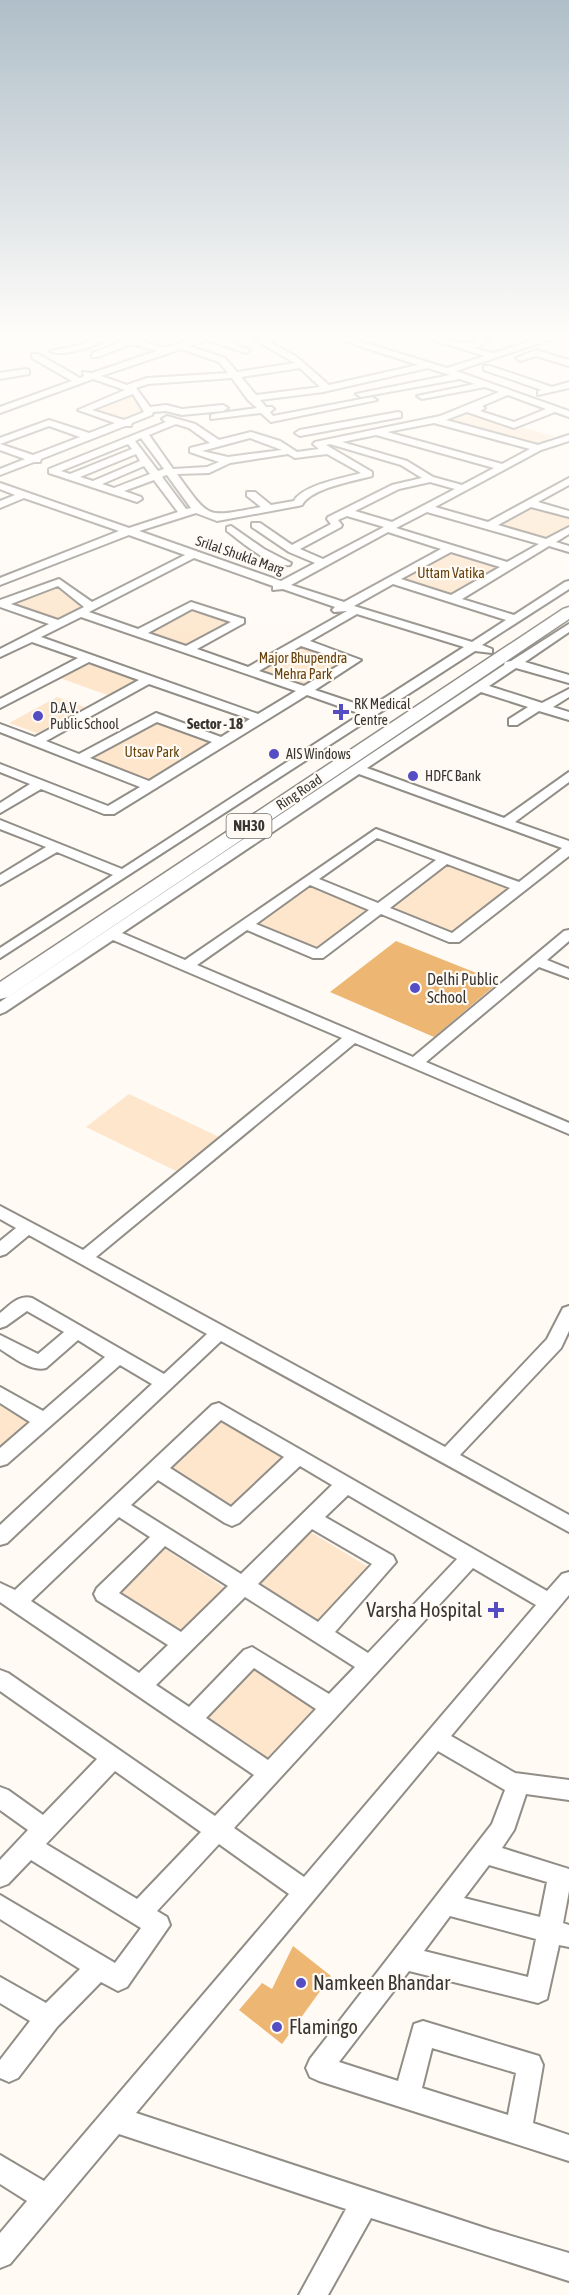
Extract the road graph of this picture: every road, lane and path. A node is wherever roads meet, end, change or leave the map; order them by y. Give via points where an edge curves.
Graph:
1 (69, 444) edge
2 (120, 444) edge
3 (133, 444) edge
4 (155, 444) edge
5 (212, 444) edge
6 (279, 444) edge
7 (339, 444) edge
8 (419, 444) edge
9 (524, 444) edge
10 (550, 444) edge
11 (0, 447) edge
12 (330, 447) junction
13 (538, 448) junction
14 (138, 450) junction
15 (290, 451) junction
16 (34, 458) junction
17 (228, 461) junction
18 (146, 462) junction
19 (502, 467) junction
20 (61, 468) junction
21 (0, 472) edge
22 (173, 472) junction
23 (156, 475) junction
24 (71, 477) junction
25 (430, 479) junction
26 (567, 483) edge
27 (92, 484) junction
28 (133, 484) junction
29 (0, 486) edge
30 (464, 488) junction
31 (0, 492) edge
32 (114, 492) junction
33 (251, 494) dead end
34 (21, 496) junction
35 (171, 496) junction
36 (137, 500) dead end
37 (529, 503) junction
38 (0, 505) edge
39 (269, 508) junction
40 (426, 508) junction
41 (197, 509) junction
42 (346, 512) junction
43 (184, 513) junction
44 (569, 514) edge
45 (256, 525) dead end
46 (489, 526) junction
47 (391, 527) junction
48 (231, 529) dead end
49 (569, 530) edge
50 (125, 532) junction
51 (547, 543) junction
52 (450, 548) junction
53 (292, 549) junction
54 (569, 549) edge
55 (261, 550) junction
56 (191, 556) junction
57 (286, 563) dead end
58 (323, 563) junction
59 (509, 566) junction
60 (223, 567) junction
61 (392, 580) junction
62 (0, 582) edge
63 (569, 584) edge
64 (279, 587) junction
65 (569, 598) edge
66 (453, 599) junction
67 (1, 604) edge
68 (86, 610) junction
69 (347, 610) junction
70 (569, 612) edge
71 (515, 619) junction
72 (59, 624) junction
73 (569, 627) edge
74 (138, 633) junction
75 (32, 638) junction
76 (0, 640) edge
77 (300, 642) junction
78 (17, 646) junction
79 (187, 650) junction
80 (0, 654) edge
81 (496, 657) junction
82 (88, 658) junction
83 (250, 671) junction
84 (149, 679) junction
85 (568, 686) edge
86 (479, 687) junction
87 (307, 691) junction
88 (0, 704) edge
89 (541, 707) junction
90 (371, 713) junction
91 (569, 716) edge
92 (260, 719) junction
93 (513, 722) dead end
94 (0, 728) edge
95 (36, 742) junction
96 (222, 742) junction
97 (80, 759) junction
98 (0, 768) edge
99 (357, 769) junction
100 (569, 776) edge
101 (40, 784) junction
102 (150, 786) junction
103 (0, 809) edge
104 (505, 823) junction
105 (0, 824) edge
106 (56, 847) junction
107 (569, 848) edge
108 (446, 859) junction
109 (123, 874) junction
110 (309, 880) junction
111 (0, 881) edge
112 (520, 887) junction
113 (380, 909) junction
114 (245, 924) junction
115 (111, 934) junction
116 (569, 934) edge
117 (0, 954) edge
118 (537, 961) junction
119 (186, 966) junction
120 (0, 971) edge
121 (569, 974) edge
122 (0, 992) edge
123 (0, 1009) edge
124 (353, 1037) junction
125 (415, 1063) junction
126 (569, 1129) edge
127 (0, 1212) edge
128 (28, 1227) junction
129 (0, 1250) edge
130 (84, 1258) junction
131 (569, 1312) edge
132 (0, 1322) edge
133 (77, 1331) junction
134 (220, 1332) junction
135 (0, 1341) edge
136 (118, 1356) junction
137 (165, 1383) junction
138 (0, 1394) edge
139 (44, 1421) junction
140 (298, 1456) junction
141 (447, 1457) junction
142 (0, 1458) edge
143 (156, 1469) junction
144 (346, 1484) junction
145 (117, 1506) junction
146 (311, 1519) junction
147 (569, 1524) edge
148 (164, 1535) junction
149 (0, 1537) edge
150 (471, 1557) junction
151 (569, 1580) edge
152 (243, 1585) junction
153 (8, 1597) edge
154 (550, 1603) junction
155 (320, 1634) junction
156 (183, 1644) junction
157 (370, 1665) junction
158 (0, 1679) edge
159 (140, 1686) junction
160 (331, 1707) junction
161 (190, 1720) junction
162 (436, 1738) junction
163 (113, 1758) junction
164 (269, 1773) junction
165 (519, 1783) junction
166 (569, 1790) edge
167 (0, 1797) edge
168 (45, 1829) junction
169 (217, 1830) junction
170 (28, 1846) junction
171 (485, 1853) junction
172 (0, 1876) edge
173 (306, 1892) junction
174 (445, 1904) junction
175 (0, 1906) edge
176 (140, 1913) junction
177 (559, 1934) edge
178 (404, 1958) junction
179 (99, 1967) junction
180 (0, 1989) edge
181 (48, 2018) junction
182 (9, 2069) dead end
183 (407, 2096) junction
184 (114, 2119) junction
185 (518, 2131) junction
186 (569, 2148) edge
187 (0, 2168) edge
188 (47, 2199) junction
189 (365, 2202) junction
190 (0, 2254) edge
191 (569, 2267) edge
192 (313, 2295) edge

1 - 16 street
2 - 20 street
3 - 14 street
4 - 22 street
5 - 17 street via 193,450 206,459
6 - 15 street
7 - 12 street
8 - 19 street
9 - 13 street
10 - 13 street
11 - 16 street
12 - 15 street via 304,456
12 - 25 street via 404,462
12 - 39 street via 369,474 321,487 300,498 298,504
13 - 19 street
14 - 18 street
14 - 24 street
15 - 17 street
16 - 20 street
16 - 21 street
17 - 22 street via 209,470
18 - 23 street
18 - 27 street
19 - 30 street
20 - 24 street via 52,471
22 - 23 street
22 - 41 street
23 - 28 street
23 - 35 street
24 - 27 street
25 - 30 street
25 - 42 street via 396,487
26 - 37 street
27 - 32 street
28 - 32 street
28 - 35 street
29 - 34 street, Srilal Shukla Marg
30 - 40 street
31 - 34 street, Srilal Shukla Marg
32 - 36 street
33 - 39 street
34 - 38 street
34 - 50 street, Srilal Shukla Marg
35 - 43 street
37 - 44 street
37 - 46 street
39 - 41 street via 217,518
40 - 46 street
40 - 47 street
41 - 43 street
42 - 47 street
42 - 53 street via 332,519 337,525
43 - 50 street
45 - 53 street
46 - 51 street
47 - 52 street
47 - 58 street
48 - 55 street
49 - 51 street
50 - 56 street, Srilal Shukla Marg
50 - 62 street
51 - 54 street
51 - 59 street
52 - 59 street
52 - 61 street
53 - 58 street
55 - 57 street
55 - 60 street
56 - 60 street, Srilal Shukla Marg
56 - 68 street
58 - 64 street
59 - 66 street
60 - 64 street, Srilal Shukla Marg
61 - 66 street
61 - 69 street
63 - 71 street
64 - 69 street, Srilal Shukla Marg
65 - 81 highway, Ring Road / NH30
66 - 71 street
67 - 68 street via 59,582
67 - 72 street
68 - 72 street
68 - 74 street
69 - 77 street
69 - 81 street, Srilal Shukla Marg
70 - 81 highway, Ring Road / NH30
71 - 81 street
72 - 75 street
73 - 81 street
74 - 79 street
74 - 79 street via 191,605 240,621
75 - 78 street
75 - 82 street
76 - 78 street
77 - 83 street
77 - 87 street via 355,660
78 - 80 street
79 - 83 street
81 - 85 street, Srilal Shukla Marg
81 - 86 street
81 - 90 street
81 - 120 highway, Ring Road / NH30
81 - 122 highway, Ring Road / NH30
82 - 84 street
82 - 88 street
83 - 87 street
84 - 92 street
84 - 95 street
85 - 89 street
86 - 89 street
86 - 99 street
87 - 90 street
87 - 92 street
89 - 91 street
89 - 93 street
90 - 109 street
92 - 96 street
94 - 95 street
95 - 97 street
96 - 97 street via 156,717
96 - 102 street
97 - 102 street
98 - 101 street
99 - 104 street
99 - 115 street
100 - 104 street
101 - 102 street via 109,811
101 - 103 street
104 - 107 street
105 - 106 street
106 - 109 street
106 - 111 street
107 - 112 street
108 - 110 street via 376,833
108 - 112 street
108 - 113 street
109 - 117 street
110 - 113 street
110 - 114 street
112 - 113 street via 454,939
113 - 114 street via 318,955
114 - 119 street
115 - 119 street
115 - 123 street
116 - 118 street
118 - 121 street
118 - 125 street
119 - 124 street
124 - 125 street
124 - 130 street
125 - 126 street
127 - 128 street
128 - 129 street
128 - 130 street
130 - 134 street
131 - 141 street via 554,1342
132 - 133 street via 26,1302
133 - 135 street via 39,1363
133 - 136 street
134 - 137 street
134 - 141 street
136 - 137 street
136 - 139 street
137 - 149 street
138 - 139 street
139 - 142 street
140 - 143 street via 219,1410
140 - 143 street via 232,1518
140 - 144 street
141 - 147 street
143 - 145 street
144 - 146 street
144 - 150 street
145 - 148 street
145 - 153 street
146 - 152 street
146 - 155 street via 386,1562
148 - 152 street
148 - 156 street via 104,1594
150 - 154 street
150 - 157 street
151 - 154 street
152 - 155 street
152 - 156 street
153 - 159 street
154 - 162 street
155 - 157 street
156 - 159 street
157 - 160 street
158 - 163 street
159 - 161 street
160 - 161 street via 252,1656
160 - 164 street
161 - 164 street
162 - 165 street
162 - 173 street
163 - 168 street
163 - 169 street
164 - 169 street
165 - 166 street
165 - 171 street via 502,1830
167 - 168 street
168 - 170 street
169 - 173 street
169 - 176 street
170 - 172 street
170 - 176 street
171 - 174 street
171 - 177 street via 560,1875
173 - 184 street
174 - 177 street
174 - 178 street
175 - 179 street
176 - 179 street via 158,1924 118,1979
177 - 178 street via 538,1991
178 - 183 street via 319,2068
179 - 181 street
180 - 181 street
181 - 182 street
183 - 185 street
183 - 185 street via 423,2033 530,2066
184 - 188 street
184 - 189 street
185 - 186 street
187 - 188 street
188 - 190 street
189 - 191 street
189 - 192 street

